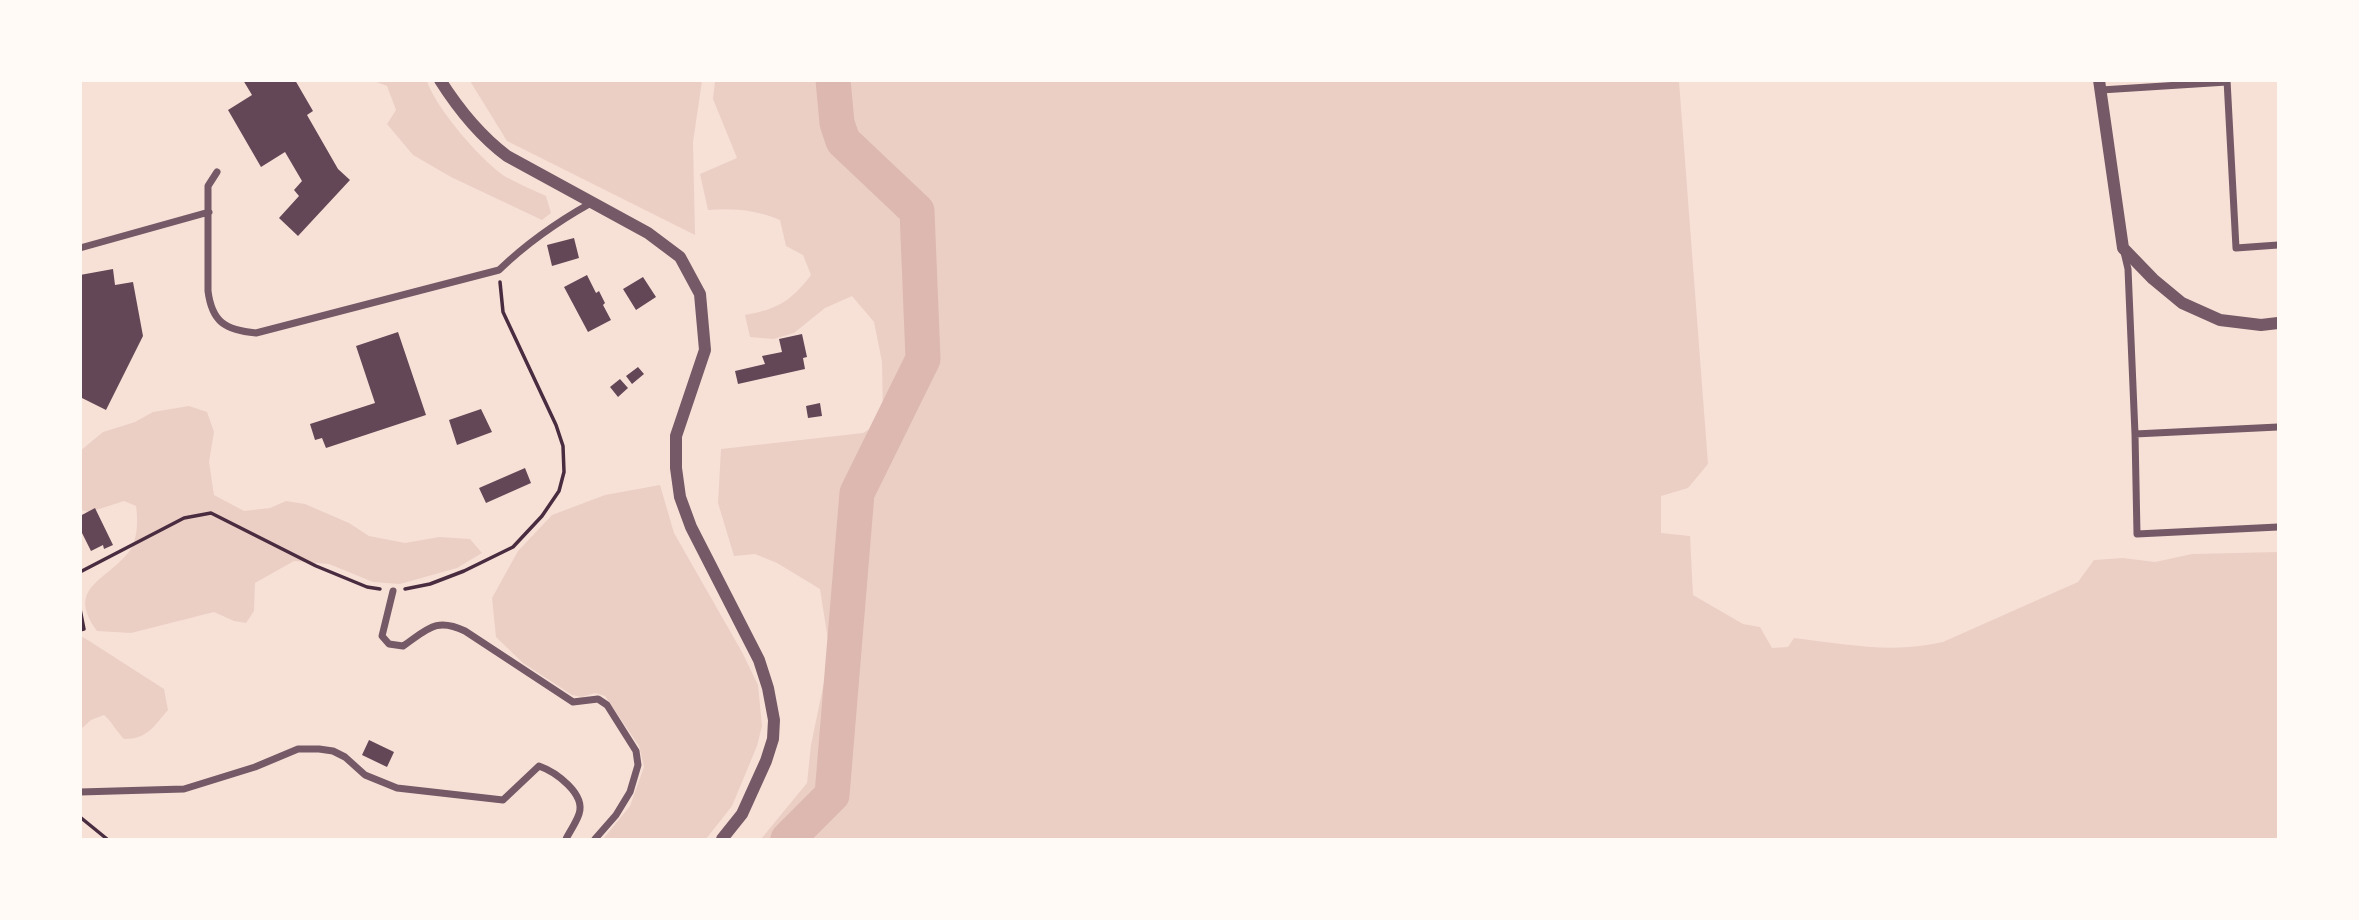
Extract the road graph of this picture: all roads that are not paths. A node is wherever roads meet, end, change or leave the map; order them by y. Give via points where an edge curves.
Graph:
1 (440, 80) edge
2 (2227, 81) edge
3 (2100, 85) edge
4 (217, 172) dead end
5 (592, 203) junction
6 (209, 212) junction
7 (2278, 245) edge
8 (80, 248) edge
9 (2123, 248) junction
10 (2278, 323) edge
11 (2278, 427) edge
12 (2135, 434) junction
13 (2278, 527) edge
14 (393, 591) road end
15 (80, 792) edge
16 (566, 839) edge
17 (595, 839) edge
18 (722, 839) edge

1 - 5 street via 488,142
2 - 3 street
2 - 7 street via 2236,248
3 - 9 street
4 - 6 street via 208,186
5 - 6 street via 551,226 499,270 256,333 238,331 219,321 210,308
5 - 18 street via 648,233 680,257 700,294 705,350 676,436 680,497 759,660 774,720 766,761 742,814
6 - 8 street
9 - 10 street via 2182,303 2220,320
9 - 12 street via 2128,269
11 - 12 street
12 - 13 street via 2137,534
14 - 17 street via 382,636 389,644 403,646 435,624 451,624 573,702 598,699 607,705 636,751 638,765 630,792
15 - 16 street via 184,789 298,749 319,748 345,757 365,775 397,788 502,800 539,766 566,781 580,803 580,813

